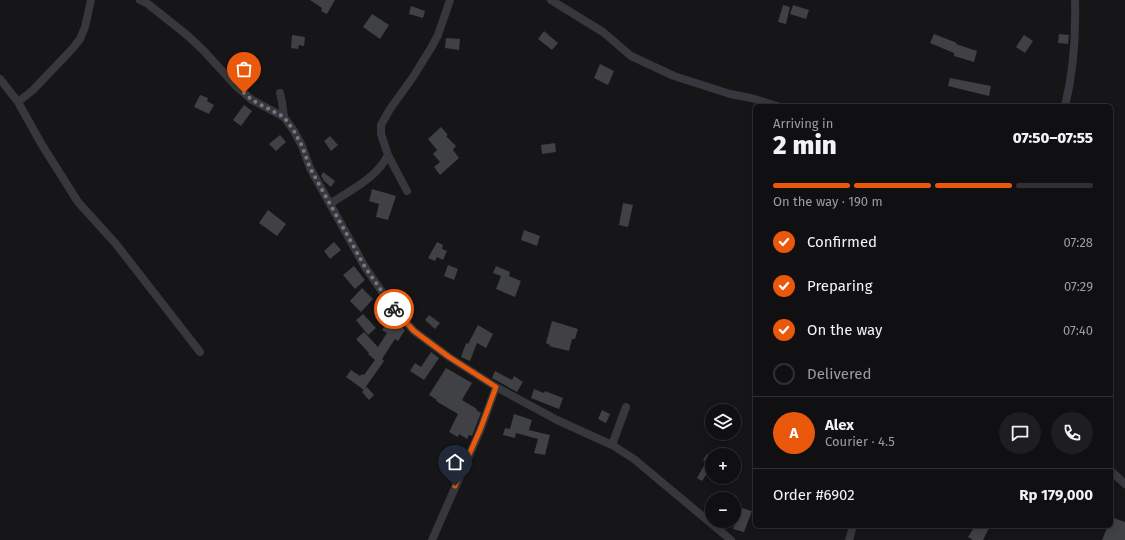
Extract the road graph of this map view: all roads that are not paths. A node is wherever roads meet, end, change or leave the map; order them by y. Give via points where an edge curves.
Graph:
1 (91, 0) edge
2 (140, 0) edge
3 (450, 0) edge
4 (552, 0) edge
5 (1075, 0) edge
6 (0, 79) edge
7 (280, 93) dead end
8 (18, 102) junction
9 (770, 104) edge
10 (1065, 104) edge
11 (284, 117) junction
12 (388, 155) junction
13 (407, 190) dead end
14 (330, 204) junction
15 (200, 352) dead end
16 (496, 387) junction
17 (626, 407) dead end
18 (612, 445) junction
19 (1113, 473) edge
20 (1125, 484) edge
21 (852, 528) edge
22 (432, 540) edge
23 (731, 540) edge
24 (849, 540) edge

1 - 8 street via 85,27 73,48
2 - 11 street via 187,35 252,100
3 - 12 street via 431,48 381,125
4 - 9 street via 603,32 631,56 674,76
5 - 10 street via 1074,61
6 - 8 street
7 - 11 street
8 - 15 street via 78,202 116,244
11 - 14 street via 302,146 310,168
12 - 13 street
12 - 14 street via 372,176
14 - 16 street via 365,267 394,309 414,331
16 - 18 street
16 - 22 street
17 - 18 street
18 - 23 street via 634,459
19 - 20 street
21 - 24 street

